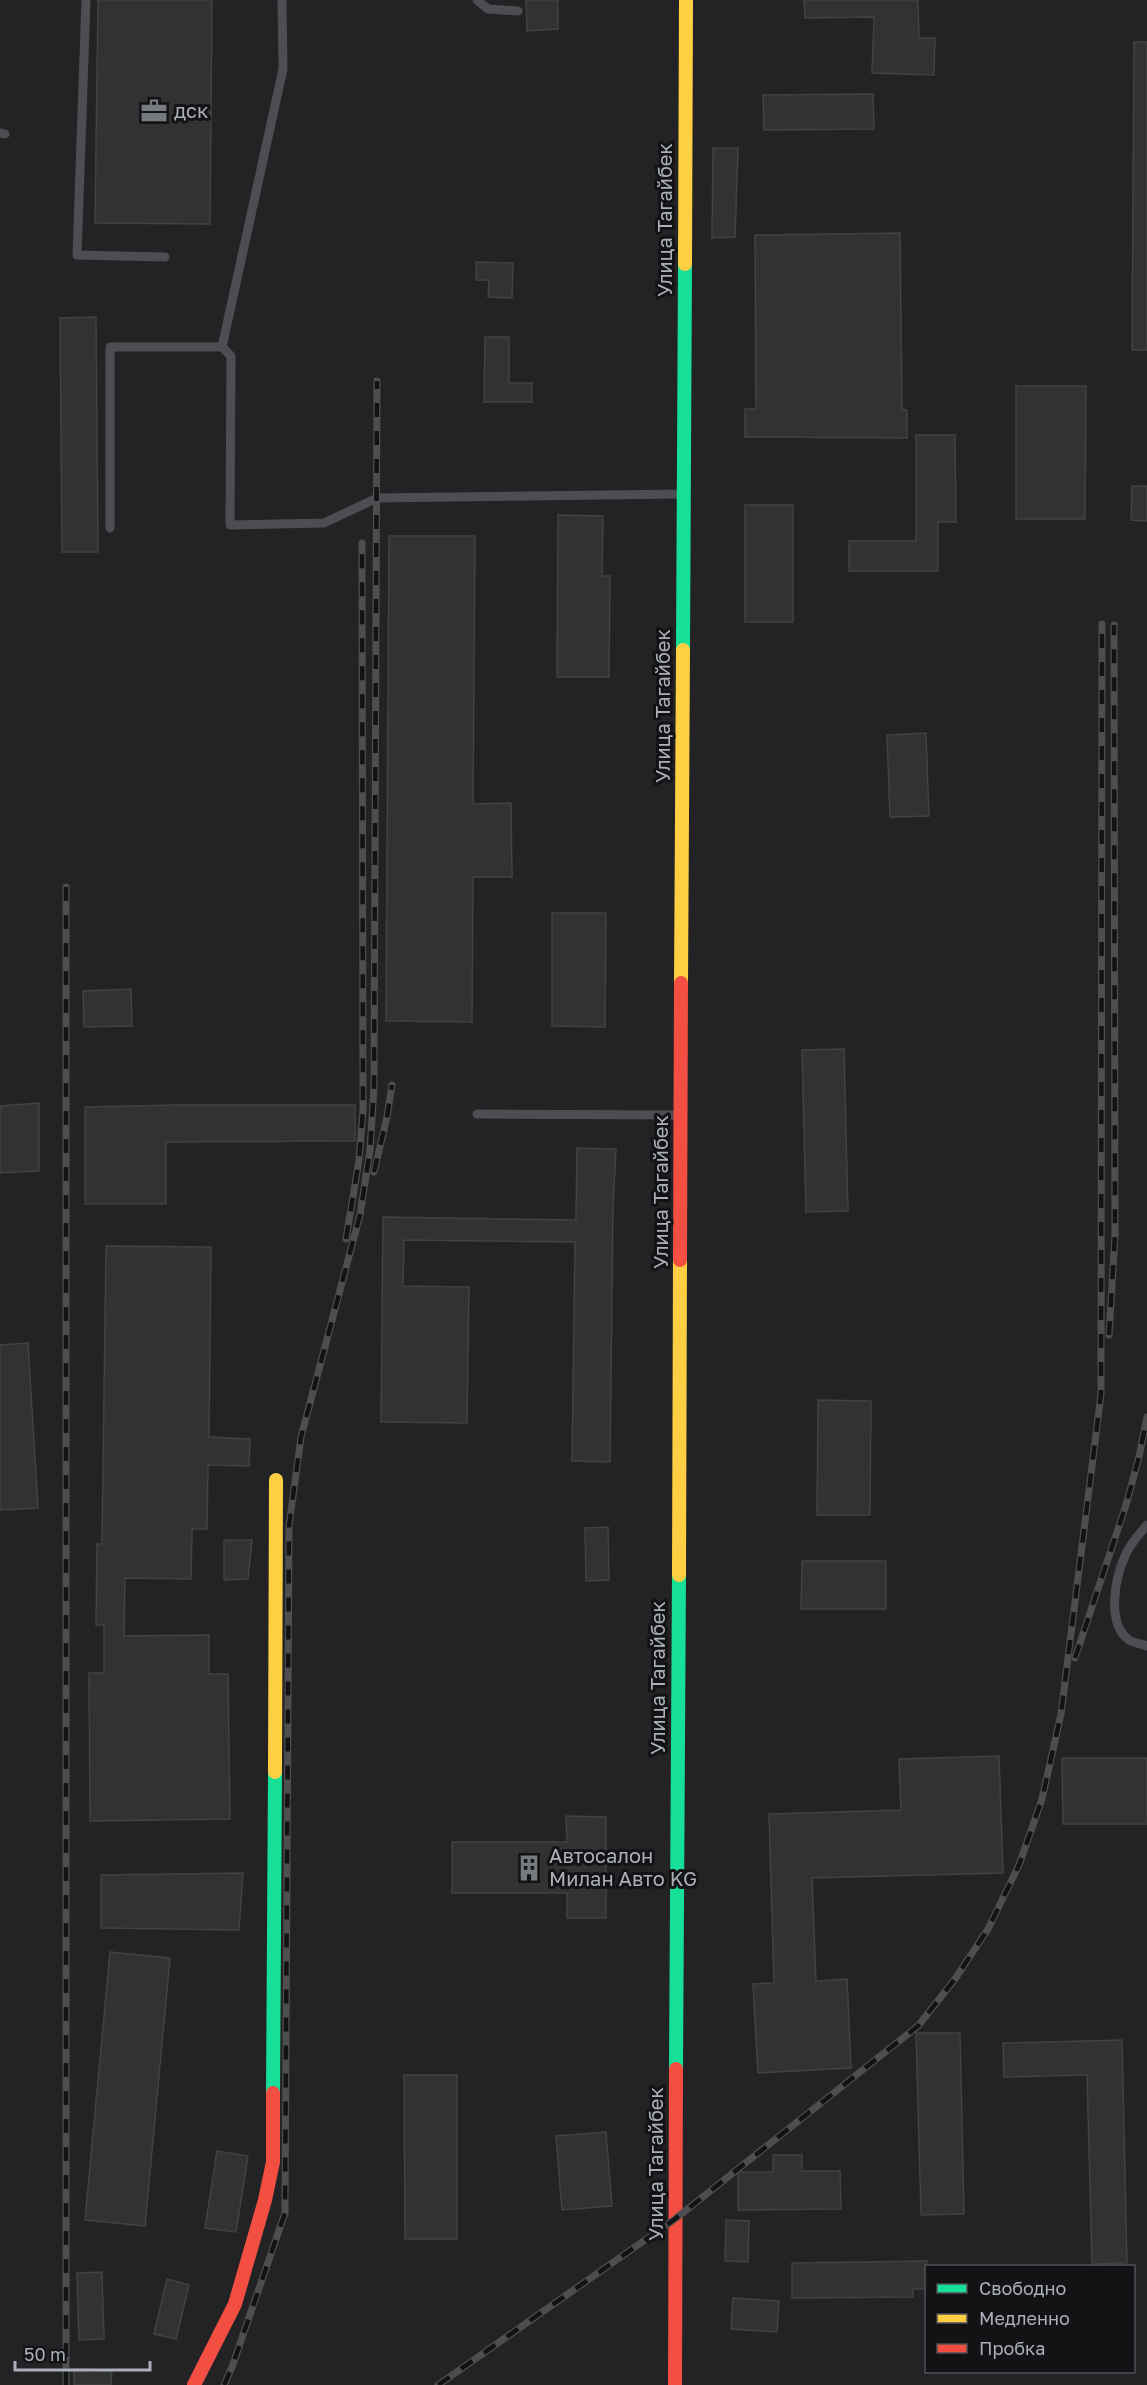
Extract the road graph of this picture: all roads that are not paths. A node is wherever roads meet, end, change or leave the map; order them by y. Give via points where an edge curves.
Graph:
1 (86, 0) edge
2 (282, 0) edge
3 (477, 0) edge
4 (686, 0) edge
5 (518, 11) dead end
6 (165, 257) dead end
7 (222, 348) junction
8 (683, 494) junction
9 (110, 528) dead end
10 (477, 1114) dead end
11 (681, 1115) junction
12 (276, 1480) dead end
13 (1147, 1525) edge
14 (1147, 1646) edge
15 (194, 2385) edge
16 (675, 2385) edge

1 - 6 lane via 77,255
2 - 7 lane via 283,69
3 - 5 lane via 488,9
4 - 8 street, Улица Тагайбек
7 - 8 lane via 231,356 230,525 324,523 377,498
7 - 9 lane via 110,347
8 - 11 street, Улица Тагайбек
10 - 11 lane
11 - 16 street, Улица Тагайбек
12 - 15 street via 273,2162 235,2304
13 - 14 lane via 1126,1554 1118,1575 1115,1601 1117,1624 1129,1640

